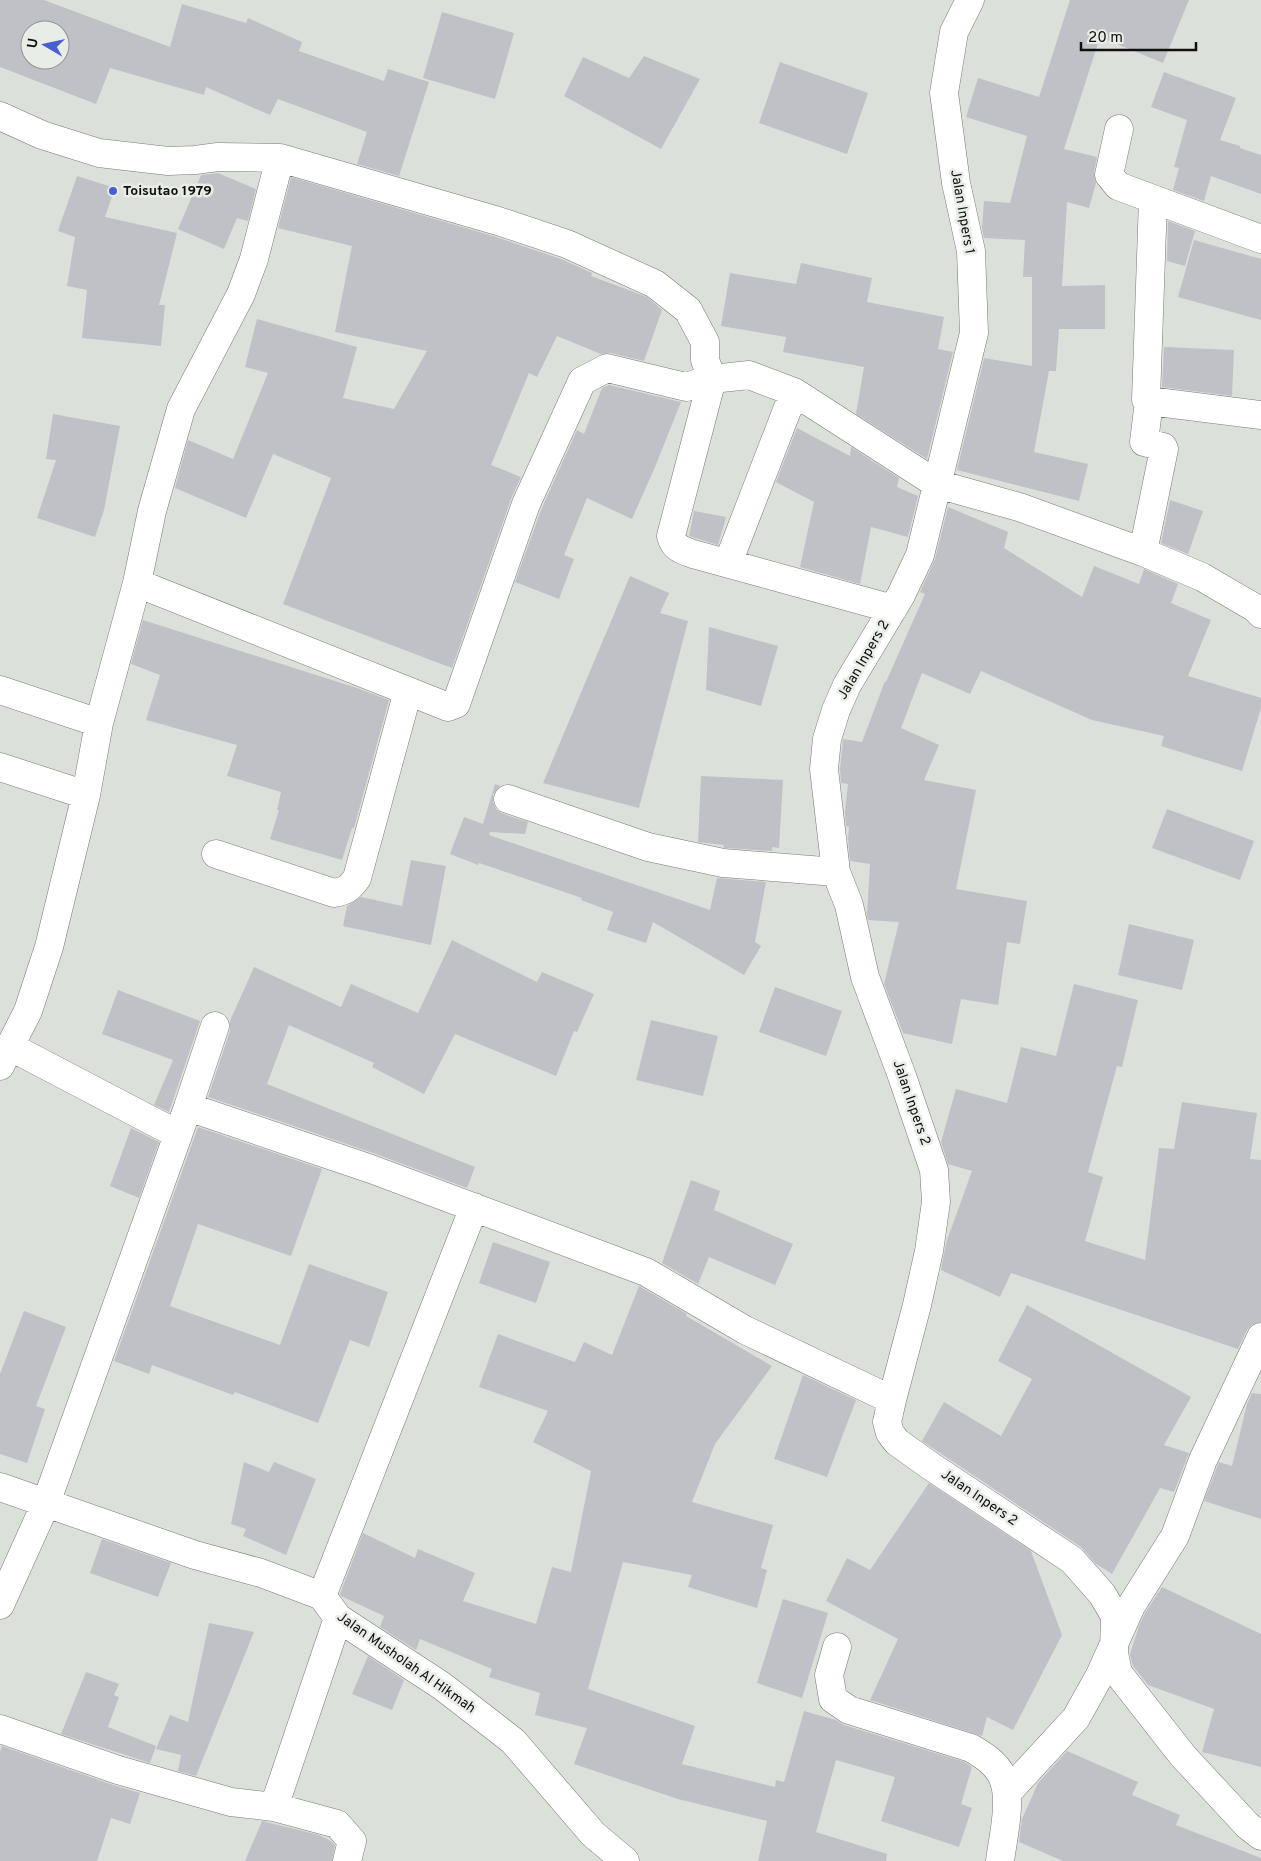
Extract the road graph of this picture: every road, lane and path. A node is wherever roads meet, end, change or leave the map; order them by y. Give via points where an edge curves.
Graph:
1 (970, 0) edge
2 (0, 116) edge
3 (1119, 129) dead end
4 (280, 158) junction
5 (1153, 200) junction
6 (1261, 239) edge
7 (712, 378) junction
8 (794, 392) junction
9 (1149, 401) junction
10 (1261, 415) edge
11 (937, 484) junction
12 (1143, 552) junction
13 (728, 563) junction
14 (137, 583) junction
15 (894, 609) junction
16 (1261, 614) edge
17 (0, 690) edge
18 (408, 691) junction
19 (99, 723) junction
20 (0, 768) edge
21 (86, 795) junction
22 (508, 798) dead end
23 (216, 854) dead end
24 (836, 872) junction
25 (215, 1026) dead end
26 (5, 1056) edge
27 (188, 1107) junction
28 (177, 1134) junction
29 (474, 1207) junction
30 (1261, 1337) edge
31 (892, 1400) junction
32 (0, 1486) edge
33 (46, 1503) junction
34 (322, 1596) junction
35 (0, 1605) edge
36 (338, 1618) junction
37 (1115, 1641) junction
38 (837, 1647) dead end
39 (0, 1729) edge
40 (1007, 1793) junction
41 (274, 1807) junction
42 (1261, 1836) edge
43 (347, 1861) edge
44 (623, 1861) edge
45 (1000, 1861) edge

1 - 11 street, Jalan Inpers 1 via 954,32 944,93 956,183 971,250 974,333
2 - 4 street via 42,135 99,153 168,161 218,157
3 - 5 street via 1109,175 1118,186
4 - 7 street via 567,244 655,284 688,310 705,342 705,360
4 - 14 street via 254,259 241,294 181,409 152,512
5 - 6 street
5 - 9 street via 1146,400
7 - 8 street via 749,375
7 - 13 street via 671,536 679,549
7 - 18 street via 686,387 607,368 582,381 526,504 456,704 448,707
8 - 11 street
8 - 13 street
9 - 10 street
9 - 12 street via 1144,442 1164,450
11 - 12 street via 1019,507
11 - 15 street, Jalan Inpers 2 via 920,555
12 - 16 street via 1202,578
13 - 15 street
14 - 18 street
14 - 19 street
15 - 24 street, Jalan Inpers 2 via 847,685 827,739 824,769
17 - 19 street
18 - 23 street via 357,878 351,887 334,893
19 - 21 street
20 - 21 street
21 - 26 street via 49,947 28,1011
22 - 24 street via 648,847 723,863
24 - 31 street, Jalan Inpers 2 via 848,905 865,977 934,1170 936,1202 929,1251
25 - 27 street
26 - 28 street
27 - 28 street
27 - 29 street
28 - 33 street
29 - 31 street via 646,1272 745,1330
29 - 34 street
30 - 37 street via 1203,1460 1175,1536 1131,1606
31 - 37 street, Jalan Inpers 2 via 887,1422 897,1442 1072,1560 1102,1594 1115,1616
32 - 33 street
33 - 34 street
33 - 35 street
34 - 36 street, Jalan Musholah Al Hikmah
36 - 41 street
36 - 44 street, Jalan Musholah Al Hikmah via 442,1686 513,1741 594,1834
37 - 40 street via 1076,1718
37 - 42 street, Jalan Inpers 2 via 1118,1673 1183,1756
38 - 40 street via 829,1675 833,1699 849,1710 971,1748 988,1758 1002,1776
39 - 41 street via 174,1786 231,1802
40 - 45 street
41 - 43 street via 338,1824 352,1841

